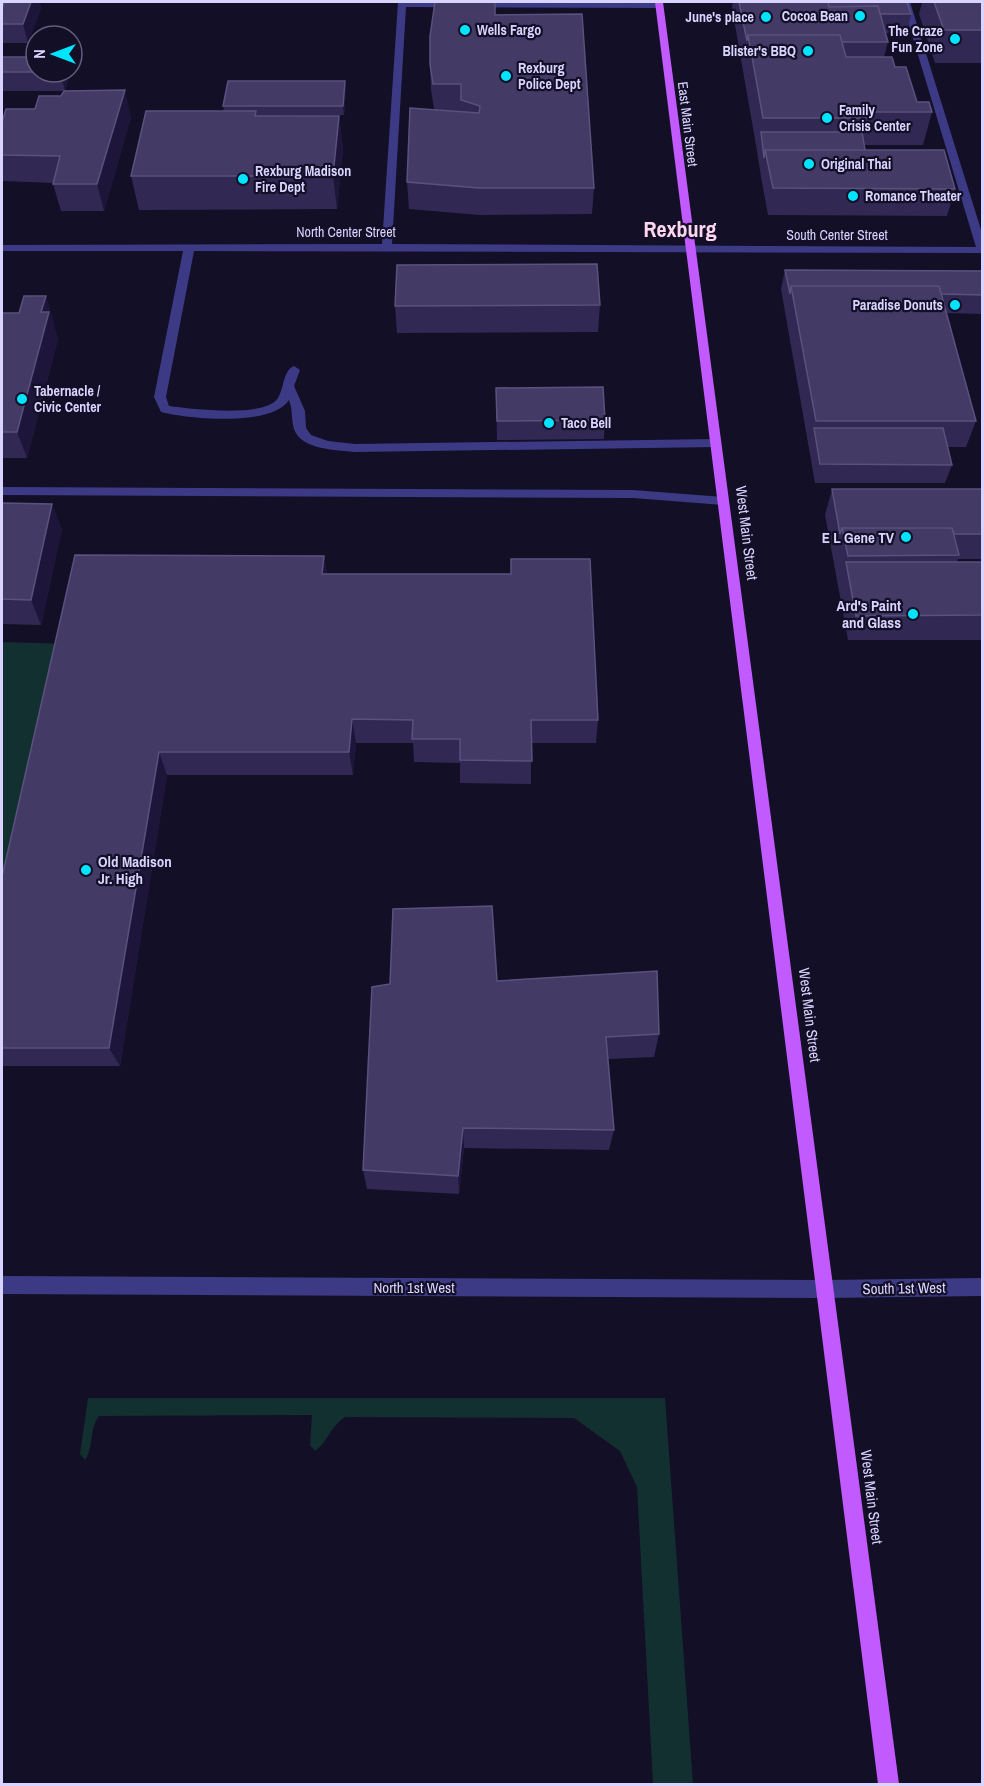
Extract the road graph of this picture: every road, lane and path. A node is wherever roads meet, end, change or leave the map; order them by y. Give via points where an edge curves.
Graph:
1 (906, 2) edge
2 (402, 3) edge
3 (659, 3) edge
4 (189, 247) junction
5 (387, 247) junction
6 (2, 248) edge
7 (982, 249) edge
8 (691, 250) junction
9 (294, 370) dead end
10 (288, 384) junction
11 (716, 443) junction
12 (2, 491) edge
13 (723, 501) junction
14 (2, 1285) edge
15 (982, 1287) edge
16 (826, 1289) junction
17 (889, 1785) edge

1 - 7 street
2 - 3 street
2 - 5 street
3 - 8 main road, East Main Street
4 - 5 street, North Center Street
4 - 6 street, North Center Street
4 - 10 street via 160,397 165,409 182,413 260,413 281,403
5 - 8 street, North Center Street
7 - 8 street, South Center Street
8 - 11 main road, West Main Street
9 - 10 street
10 - 11 street via 299,411 300,429 307,438 327,445 355,448
11 - 13 main road, West Main Street
12 - 13 street via 633,494
13 - 16 main road, West Main Street
14 - 16 street, North 1st West
15 - 16 street, South 1st West
16 - 17 main road, West Main Street

